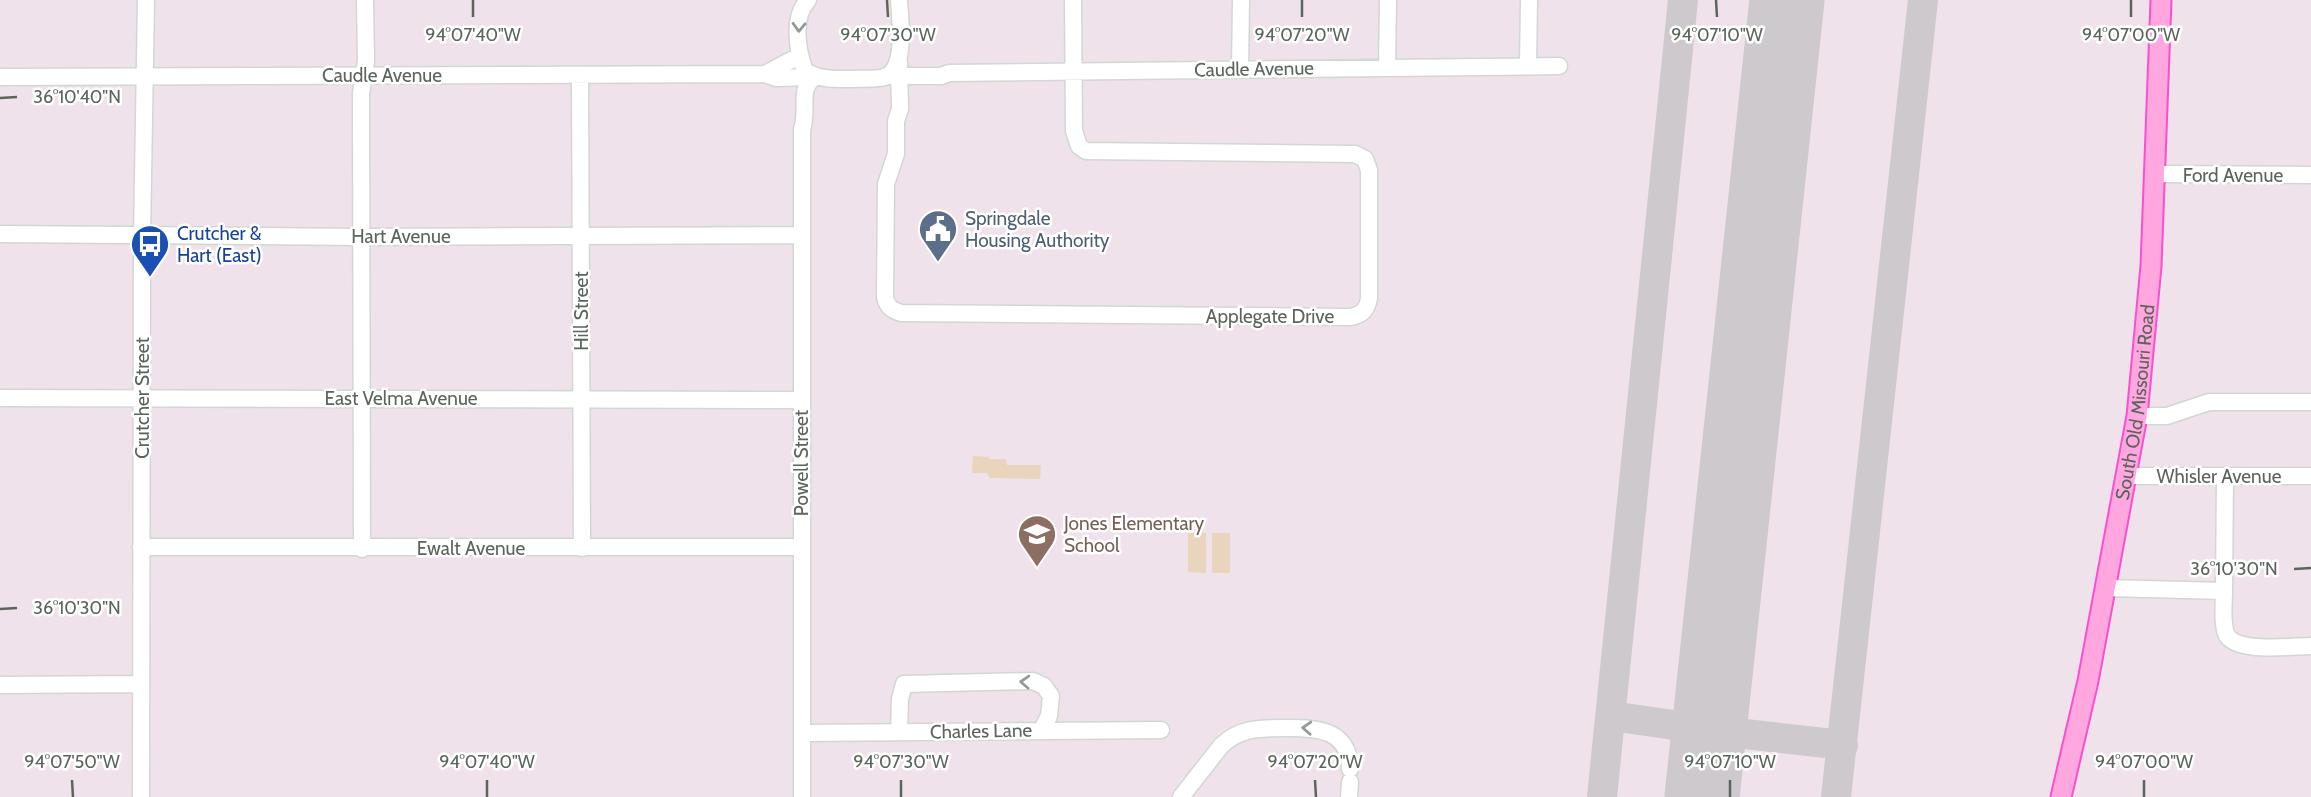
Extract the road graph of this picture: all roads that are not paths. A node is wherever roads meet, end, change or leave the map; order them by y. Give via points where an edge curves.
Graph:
1 (146, 0) edge
2 (365, 0) edge
3 (807, 0) edge
4 (1073, 0) edge
5 (1241, 0) edge
6 (1388, 0) edge
7 (1529, 0) edge
8 (2161, 0) edge
9 (897, 4) edge
10 (799, 56) junction
11 (1387, 66) junction
12 (1528, 66) junction
13 (1559, 66) dead end
14 (1240, 70) junction
15 (894, 71) junction
16 (1074, 72) junction
17 (765, 74) junction
18 (145, 75) junction
19 (364, 75) junction
20 (580, 75) junction
21 (0, 77) edge
22 (806, 77) junction
23 (2155, 174) junction
24 (2311, 175) edge
25 (0, 234) edge
26 (802, 234) junction
27 (142, 236) junction
28 (581, 236) junction
29 (362, 237) junction
30 (360, 397) junction
31 (0, 398) edge
32 (143, 398) junction
33 (582, 398) junction
34 (801, 400) junction
35 (2311, 402) edge
36 (2137, 416) junction
37 (2127, 476) junction
38 (2225, 476) junction
39 (2311, 477) edge
40 (141, 547) junction
41 (802, 547) junction
42 (582, 548) junction
43 (362, 549) junction
44 (2106, 587) junction
45 (2224, 591) junction
46 (2311, 646) edge
47 (140, 684) junction
48 (0, 685) edge
49 (1161, 730) dead end
50 (1041, 731) junction
51 (899, 732) junction
52 (802, 733) junction
53 (1350, 783) edge
54 (141, 797) edge
55 (802, 797) edge
56 (1181, 797) edge
57 (2061, 797) edge

1 - 18 street, Crutcher Street
2 - 19 street
3 -> 10 street, Powell Street via 799,18
4 - 16 street
5 - 14 street
6 - 11 street
7 - 12 street
8 - 23 main road, South Old Missouri Road
9 - 15 street, Applegate Drive
10 - 17 street, Caudle Avenue
10 - 22 street, Powell Street
11 - 12 street, Caudle Avenue
11 - 14 street, Caudle Avenue
12 - 13 street, Caudle Avenue
14 - 16 street, Caudle Avenue
15 - 16 street, Caudle Avenue
15 - 16 street, Applegate Drive via 896,154 886,184 885,297 893,310 1336,317 1364,311 1369,298 1369,170 1365,159 1354,154 1086,151 1075,139
15 - 22 street, Caudle Avenue via 848,79
17 - 20 street, Caudle Avenue
17 - 22 street, Caudle Avenue
18 - 19 street, Caudle Avenue
18 - 21 street, Caudle Avenue
18 - 27 street, Crutcher Street
19 - 20 street, Caudle Avenue
19 - 29 street
20 - 28 street, Hill Street
22 - 26 street, Powell Street via 797,120 802,129
23 - 24 street, Ford Avenue
23 - 36 main road, South Old Missouri Road via 2149,305
25 - 27 street, Hart Avenue
26 - 28 street, Hart Avenue
26 - 34 street, Powell Street
27 - 29 street, Hart Avenue
27 - 32 street, Crutcher Street
28 - 29 street, Hart Avenue
28 - 33 street, Hill Street
29 - 30 street
30 - 32 street, East Velma Avenue
30 - 33 street, East Velma Avenue
30 - 43 street
31 - 32 street, East Velma Avenue
32 - 40 street, Crutcher Street
33 - 34 street, East Velma Avenue
33 - 42 street, Hill Street
34 - 41 street, Powell Street
35 - 36 street via 2209,402 2166,416
36 - 37 main road, South Old Missouri Road
37 - 38 street, Whisler Avenue
37 - 44 main road, South Old Missouri Road
38 - 39 street, Whisler Avenue
38 - 45 street
40 - 43 street, Ewalt Avenue
40 - 47 street, Crutcher Street
41 - 42 street, Ewalt Avenue
41 - 52 street, Powell Street
42 - 43 street, Ewalt Avenue
44 - 45 street
44 - 57 main road, South Old Missouri Road
45 - 46 street via 2225,631 2233,643
47 - 48 street
47 - 54 street, Crutcher Street
49 - 50 street, Charles Lane
50 - 51 street, Charles Lane
50 -> 51 street via 1049,716 1051,696 1044,685 1033,681 904,684
51 - 52 street, Charles Lane
52 - 55 street, Powell Street
53 -> 56 street via 1350,756 1328,732 1317,728 1251,729 1229,738

